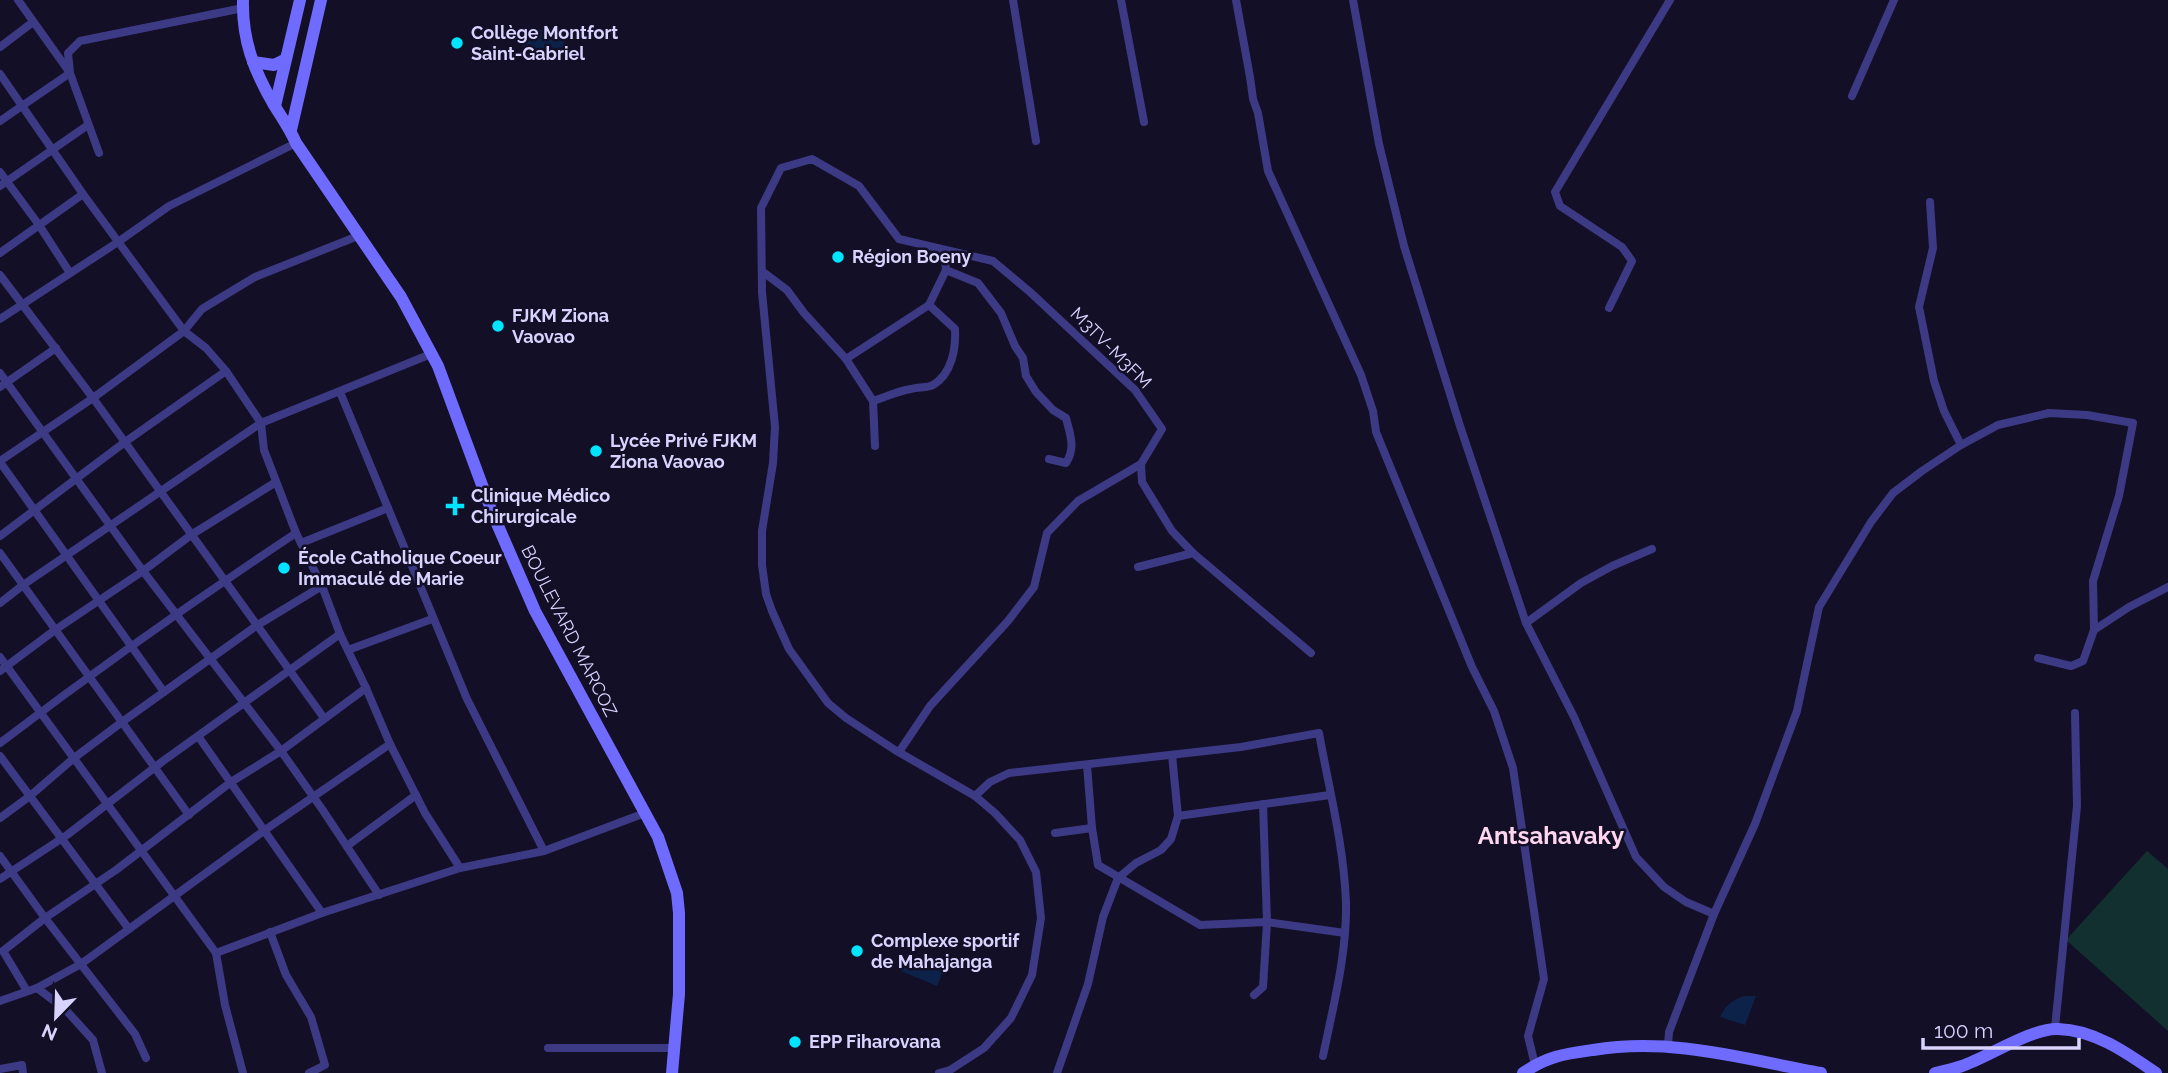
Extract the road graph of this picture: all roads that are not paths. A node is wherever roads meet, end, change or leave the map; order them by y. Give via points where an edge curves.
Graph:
1 (18, 0) edge
2 (321, 0) edge
3 (1013, 0) edge
4 (1121, 0) edge
5 (1236, 0) edge
6 (1353, 0) edge
7 (1670, 0) edge
8 (1894, 0) edge
9 (243, 4) edge
10 (299, 6) edge
11 (316, 17) junction
12 (33, 22) junction
13 (0, 47) edge
14 (285, 60) junction
15 (253, 62) junction
16 (70, 72) junction
17 (0, 74) edge
18 (1852, 96) dead end
19 (22, 105) junction
20 (275, 106) junction
21 (0, 121) edge
22 (1144, 122) dead end
23 (88, 125) junction
24 (293, 137) junction
25 (1036, 141) dead end
26 (52, 150) junction
27 (99, 153) dead end
28 (0, 172) edge
29 (4, 184) edge
30 (83, 194) junction
31 (1930, 202) dead end
32 (39, 225) junction
33 (358, 236) junction
34 (118, 242) junction
35 (944, 250) junction
36 (0, 253) edge
37 (946, 270) junction
38 (763, 272) junction
39 (70, 273) junction
40 (0, 275) edge
41 (22, 304) junction
42 (929, 305) junction
43 (1609, 308) dead end
44 (0, 319) edge
45 (184, 331) junction
46 (56, 348) junction
47 (431, 354) junction
48 (846, 359) junction
49 (226, 371) junction
50 (0, 373) edge
51 (3, 385) edge
52 (340, 392) junction
53 (93, 398) junction
54 (873, 401) junction
55 (261, 424) junction
56 (42, 431) junction
57 (125, 442) junction
58 (1961, 445) junction
59 (875, 446) dead end
60 (1049, 459) dead end
61 (0, 461) edge
62 (1142, 464) junction
63 (75, 478) junction
64 (276, 482) junction
65 (160, 492) junction
66 (388, 508) junction
67 (34, 509) junction
68 (111, 525) junction
69 (296, 533) junction
70 (191, 535) junction
71 (0, 536) edge
72 (301, 543) junction
73 (1652, 550) dead end
74 (0, 553) edge
75 (1193, 553) junction
76 (66, 555) junction
77 (1138, 567) dead end
78 (143, 571) junction
79 (225, 580) junction
80 (23, 585) junction
81 (323, 586) junction
82 (2168, 587) edge
83 (99, 601) junction
84 (0, 603) edge
85 (177, 614) junction
86 (432, 619) junction
87 (1526, 622) junction
88 (256, 626) junction
89 (55, 630) junction
90 (2094, 630) junction
91 (340, 634) junction
92 (132, 647) junction
93 (348, 650) junction
94 (1311, 653) dead end
95 (0, 657) edge
96 (2038, 658) dead end
97 (211, 659) junction
98 (3, 668) edge
99 (291, 670) junction
100 (89, 677) junction
101 (366, 688) junction
102 (164, 692) junction
103 (245, 702) junction
104 (40, 712) junction
105 (2075, 713) dead end
106 (324, 718) junction
107 (122, 722) junction
108 (198, 736) junction
109 (0, 743) edge
110 (390, 744) junction
111 (281, 751) junction
112 (899, 752) junction
113 (0, 755) edge
114 (1172, 755) junction
115 (74, 758) junction
116 (1087, 765) junction
117 (155, 768) junction
118 (231, 782) junction
119 (416, 795) junction
120 (1331, 795) junction
121 (30, 796) junction
122 (975, 796) junction
123 (313, 797) junction
124 (1263, 804) junction
125 (108, 805) junction
126 (645, 813) junction
127 (189, 815) junction
128 (1178, 816) junction
129 (0, 818) edge
130 (1091, 828) junction
131 (265, 830) junction
132 (1055, 833) dead end
133 (64, 837) junction
134 (347, 846) junction
135 (141, 850) junction
136 (544, 851) junction
137 (0, 856) edge
138 (460, 869) junction
139 (11, 871) junction
140 (1118, 878) junction
141 (0, 879) edge
142 (96, 885) junction
143 (173, 895) junction
144 (379, 895) junction
145 (322, 912) junction
146 (1714, 914) junction
147 (45, 918) junction
148 (1267, 922) junction
149 (129, 929) junction
150 (270, 932) junction
151 (1345, 933) junction
152 (216, 953) junction
153 (81, 964) junction
154 (37, 988) junction
155 (27, 991) junction
156 (1254, 995) dead end
157 (0, 1001) edge
158 (2055, 1028) junction
159 (1668, 1045) junction
160 (548, 1048) dead end
161 (674, 1048) junction
162 (1323, 1056) dead end
163 (146, 1058) dead end
164 (1535, 1065) junction
165 (0, 1069) edge
166 (23, 1073) edge
167 (102, 1073) edge
168 (243, 1073) edge
169 (309, 1073) edge
170 (672, 1073) edge
171 (939, 1073) edge
172 (1057, 1073) edge
173 (1523, 1073) edge
174 (1821, 1073) edge
175 (1935, 1073) edge
176 (2157, 1073) edge

1 - 12 street
2 - 11 main road
3 - 25 street
4 - 22 street
5 - 164 street via 1268,171 1361,375 1376,432 1494,711 1513,768 1544,979 1528,1036
6 - 87 street via 1379,145 1404,246
7 - 43 street via 1555,192 1560,206 1622,247 1632,261
8 - 18 street
9 - 15 main road, BOULEVARD MARCOZ via 245,41
9 - 16 street via 80,41 68,53
10 - 11 main road
10 - 14 main road
11 - 24 main road
12 - 13 street
12 - 16 street
14 - 15 main road via 274,65
14 - 20 main road
15 - 20 main road, BOULEVARD MARCOZ
16 - 19 street
16 - 23 street
17 - 19 street
19 - 21 street
19 - 26 street
20 - 24 main road, BOULEVARD MARCOZ
23 - 26 street
23 - 27 street
24 - 33 main road, BOULEVARD MARCOZ
24 - 34 street via 169,206
26 - 29 street
26 - 30 street
28 - 29 street
29 - 32 street
30 - 32 street
30 - 34 street
31 - 58 street via 1933,248 1919,307 1934,381
32 - 36 street
32 - 39 street
33 - 45 street via 255,277 202,309
33 - 47 main road, BOULEVARD MARCOZ via 401,297
34 - 39 street
34 - 45 street
35 - 37 street
35 - 38 street, M3TV-M3FM via 899,239 859,186 812,159 781,169 761,208
35 - 62 street, M3TV-M3FM via 993,261 1135,390 1162,429
37 - 42 street
37 - 60 street via 978,282 1001,313 1036,392 1066,418 1072,455 1066,463
38 - 48 street via 787,290
38 - 112 street via 775,427 762,531 766,594 789,649 828,703
39 - 41 street
40 - 41 street
41 - 44 street
41 - 46 street
42 - 48 street
42 - 54 street via 955,329 951,361 944,374 933,386
45 - 49 street
45 - 53 street
46 - 51 street
46 - 53 street
47 - 52 street
47 - 126 main road, BOULEVARD MARCOZ via 535,611
48 - 54 street
49 - 55 street
49 - 57 street
50 - 51 street
51 - 56 street
52 - 55 street
52 - 66 street
53 - 56 street
53 - 57 street
54 - 59 street
55 - 64 street via 264,450
55 - 65 street
56 - 61 street
56 - 63 street
57 - 63 street
57 - 65 street
58 - 90 street via 1998,425 2049,413 2133,423 2119,496 2092,581
58 - 146 street via 1893,493 1819,607 1797,711 1755,824
61 - 67 street
62 - 75 street via 1142,482 1172,531
62 - 112 street via 1078,501 1047,533 1034,587 1009,621 930,706
63 - 67 street
63 - 68 street
64 - 69 street
64 - 70 street
65 - 68 street
65 - 70 street
66 - 72 street
66 - 86 street
67 - 71 street
67 - 76 street
68 - 76 street
68 - 78 street
69 - 72 street
69 - 79 street
70 - 78 street
70 - 79 street
72 - 81 street
73 - 87 street via 1581,583
74 - 80 street
75 - 77 street
75 - 94 street
76 - 80 street
76 - 83 street
78 - 83 street
78 - 85 street
79 - 85 street
79 - 88 street
80 - 84 street
80 - 89 street
81 - 88 street
81 - 91 street
82 - 90 street
83 - 89 street
83 - 92 street
85 - 92 street
85 - 97 street
86 - 93 street
86 - 136 street
87 - 146 street via 1636,857 1664,887
88 - 97 street
88 - 99 street
89 - 98 street
89 - 100 street
90 - 96 street via 2082,661 2071,666
91 - 93 street
91 - 99 street
92 - 100 street
92 - 102 street
93 - 101 street
95 - 98 street
97 - 102 street
97 - 103 street
98 - 104 street
99 - 103 street
99 - 106 street
100 - 104 street
100 - 107 street
101 - 106 street
101 - 110 street
102 - 107 street
103 - 108 street
103 - 111 street
104 - 109 street
104 - 115 street
105 - 158 street via 2077,806
106 - 111 street
107 - 115 street
107 - 117 street
108 - 117 street
108 - 118 street
110 - 119 street
110 - 123 street
111 - 118 street
111 - 123 street
112 - 122 street
113 - 121 street
114 - 116 street
114 - 120 street via 1319,733
114 - 128 street
115 - 121 street
115 - 125 street
116 - 122 street via 1009,773
116 - 130 street
117 - 125 street
117 - 127 street
118 - 127 street
118 - 131 street
119 - 134 street
119 - 138 street
120 - 124 street
120 - 151 street via 1346,902
121 - 129 street
121 - 133 street
122 - 171 street via 1020,840 1036,872 1041,918 1032,975 1011,1018 984,1048
123 - 131 street
123 - 134 street
124 - 128 street
124 - 148 street
125 - 133 street
125 - 135 street
126 - 136 street
126 - 161 main road, BOULEVARD MARCOZ via 669,864 680,913
127 - 135 street
128 - 140 street via 1171,839 1161,850
130 - 132 street
130 - 140 street via 1098,865
131 - 143 street
131 - 145 street
133 - 139 street
133 - 142 street
134 - 144 street
135 - 142 street
135 - 143 street
136 - 138 street
137 - 139 street
138 - 144 street
139 - 141 street
139 - 147 street
140 - 148 street via 1200,925
140 - 172 street
142 - 147 street
142 - 149 street
143 - 149 street
143 - 152 street
144 - 145 street
145 - 150 street
146 - 159 street
147 - 153 street
147 - 155 street via 3,951
148 - 151 street
148 - 156 street via 1263,987
149 - 153 street
150 - 152 street
150 - 169 street via 286,975 311,1017 325,1065
151 - 162 street
152 - 168 street
153 - 154 street
153 - 163 street via 135,1034
154 - 155 street
154 - 167 street via 65,1009 93,1040
155 - 157 street
158 - 175 main road
158 - 176 main road via 2101,1040
159 - 164 main road via 1613,1046 1554,1056
159 - 174 main road
160 - 161 street
161 - 170 main road, BOULEVARD MARCOZ
164 - 173 main road
165 - 166 street via 22,1065

